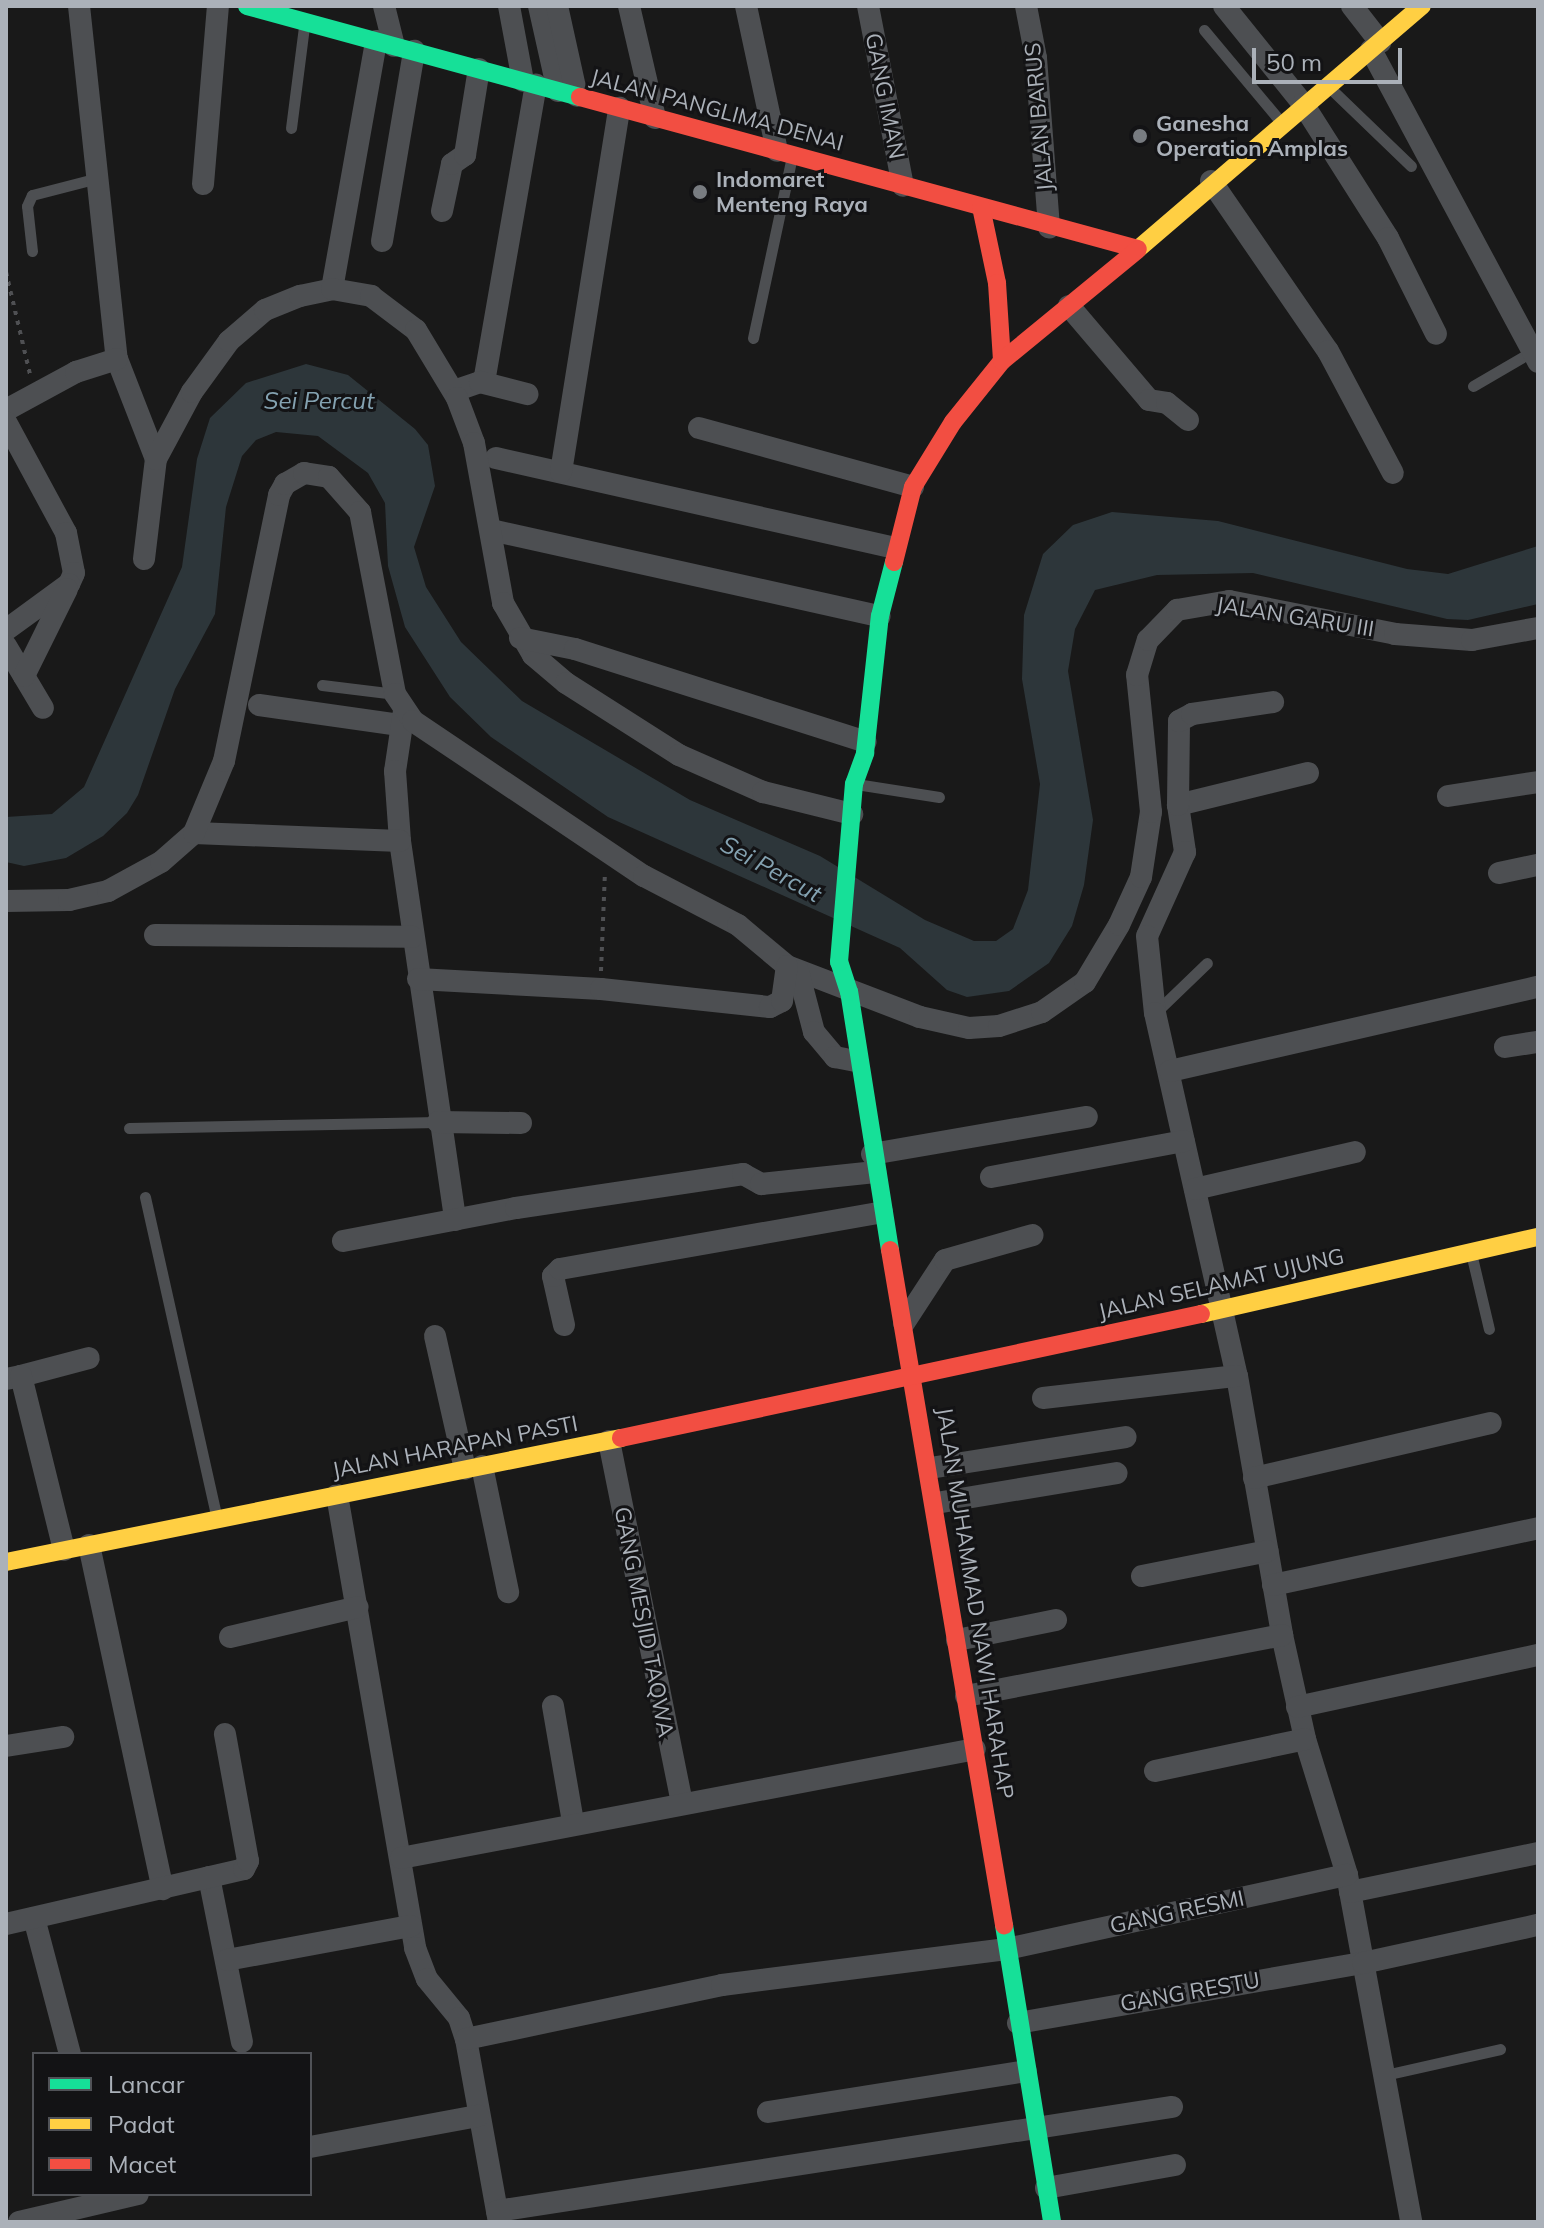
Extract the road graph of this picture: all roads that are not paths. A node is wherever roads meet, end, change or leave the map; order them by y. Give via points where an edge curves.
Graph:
1 (79, 6) edge
2 (218, 6) edge
3 (247, 6) edge
4 (326, 6) edge
5 (384, 6) edge
6 (509, 6) edge
7 (539, 6) edge
8 (557, 6) edge
9 (629, 6) edge
10 (746, 6) edge
11 (868, 6) edge
12 (1026, 6) edge
13 (1224, 6) edge
14 (1352, 6) edge
15 (1422, 6) edge
16 (304, 21) junction
17 (331, 29) junction
18 (1204, 30) dead end
19 (556, 37) junction
20 (394, 46) junction
21 (1376, 46) junction
22 (479, 69) junction
23 (529, 83) junction
24 (1328, 85) junction
25 (568, 94) junction
26 (1303, 104) junction
27 (619, 108) junction
28 (655, 118) junction
29 (1281, 123) junction
30 (291, 128) dead end
31 (784, 153) junction
32 (1411, 166) dead end
33 (94, 179) junction
34 (1211, 181) junction
35 (203, 184) dead end
36 (903, 186) junction
37 (981, 207) junction
38 (442, 211) dead end
39 (1049, 228) junction
40 (382, 241) dead end
41 (1137, 250) junction
42 (32, 251) dead end
43 (332, 289) junction
44 (1069, 306) junction
45 (1436, 334) dead end
46 (753, 338) dead end
47 (1536, 356) edge
48 (117, 359) junction
49 (1002, 361) junction
50 (484, 382) junction
51 (1473, 386) dead end
52 (454, 391) junction
53 (527, 394) dead end
54 (6, 410) edge
55 (1188, 420) dead end
56 (6, 422) edge
57 (699, 428) dead end
58 (496, 458) dead end
59 (156, 459) junction
60 (561, 472) junction
61 (1393, 473) dead end
62 (913, 487) junction
63 (491, 530) junction
64 (895, 548) junction
65 (144, 559) dead end
66 (69, 584) junction
67 (880, 616) junction
68 (1538, 628) edge
69 (6, 630) edge
70 (520, 638) junction
71 (6, 646) edge
72 (24, 676) junction
73 (322, 685) dead end
74 (1273, 702) dead end
75 (259, 705) dead end
76 (43, 708) dead end
77 (400, 710) junction
78 (866, 748) junction
79 (1308, 773) dead end
80 (1538, 782) edge
81 (854, 784) junction
82 (874, 787) junction
83 (1448, 796) dead end
84 (939, 797) dead end
85 (1178, 805) junction
86 (852, 814) junction
87 (194, 833) junction
88 (400, 841) junction
89 (1538, 865) edge
90 (1499, 873) dead end
91 (6, 901) edge
92 (155, 935) dead end
93 (412, 937) junction
94 (1207, 963) dead end
95 (793, 968) junction
96 (418, 979) junction
97 (1538, 987) edge
98 (849, 992) junction
99 (1155, 1013) junction
100 (1538, 1042) edge
101 (1505, 1047) dead end
102 (856, 1061) junction
103 (1170, 1071) junction
104 (1087, 1117) dead end
105 (438, 1122) junction
106 (521, 1123) dead end
107 (129, 1128) dead end
108 (1184, 1141) junction
109 (1355, 1152) dead end
110 (873, 1163) junction
111 (991, 1177) dead end
112 (1195, 1189) junction
113 (145, 1197) dead end
114 (882, 1212) junction
115 (455, 1220) junction
116 (1033, 1235) dead end
117 (1538, 1237) edge
118 (343, 1241) dead end
119 (1471, 1252) junction
120 (1221, 1308) junction
121 (904, 1323) junction
122 (564, 1325) dead end
123 (1489, 1329) dead end
124 (435, 1336) dead end
125 (89, 1358) dead end
126 (1237, 1376) junction
127 (14, 1378) edge
128 (914, 1379) junction
129 (1043, 1398) dead end
130 (1491, 1423) dead end
131 (1126, 1437) dead end
132 (609, 1441) junction
133 (474, 1468) junction
134 (930, 1468) junction
135 (1117, 1473) dead end
136 (1254, 1478) junction
137 (337, 1495) junction
138 (936, 1503) junction
139 (217, 1519) junction
140 (1538, 1528) edge
141 (89, 1545) junction
142 (64, 1550) junction
143 (1268, 1551) junction
144 (6, 1562) edge
145 (1142, 1576) dead end
146 (1273, 1585) junction
147 (508, 1592) dead end
148 (358, 1607) junction
149 (1056, 1620) dead end
150 (1282, 1635) junction
151 (230, 1637) dead end
152 (957, 1640) junction
153 (1538, 1655) edge
154 (966, 1696) junction
155 (553, 1706) dead end
156 (1297, 1707) junction
157 (225, 1734) dead end
158 (63, 1737) dead end
159 (1305, 1739) junction
160 (6, 1746) edge
161 (975, 1749) junction
162 (1155, 1771) dead end
163 (682, 1803) junction
164 (573, 1822) junction
165 (1538, 1853) edge
166 (401, 1858) junction
167 (209, 1877) junction
168 (1349, 1883) junction
169 (163, 1889) junction
170 (34, 1918) junction
171 (6, 1924) edge
172 (1538, 1925) edge
173 (411, 1926) junction
174 (1007, 1949) junction
175 (227, 1960) junction
176 (1363, 1963) junction
177 (1018, 2023) junction
178 (466, 2039) junction
179 (242, 2042) dead end
180 (1500, 2049) dead end
181 (69, 2052) edge
182 (1026, 2071) junction
183 (1385, 2075) junction
184 (1172, 2107) dead end
185 (768, 2112) dead end
186 (478, 2116) junction
187 (1034, 2128) junction
188 (312, 2147) edge
189 (1175, 2165) dead end
190 (1046, 2188) junction
191 (130, 2196) edge
192 (498, 2216) edge
193 (19, 2222) edge
194 (1052, 2222) edge
195 (1411, 2222) edge

1 - 33 street
2 - 35 street
3 - 16 main road, JALAN PANGLIMA DENAI
4 - 17 street
5 - 20 street
6 - 23 street
7 - 19 street
8 - 19 street
9 - 28 street
10 - 31 street
11 - 36 street, GANG IMAN
12 - 39 street, JALAN BARUS via 1038,74
13 - 26 street
14 - 21 street
15 - 21 main road
16 - 17 main road, JALAN PANGLIMA DENAI
16 - 30 lane
17 - 20 main road, JALAN PANGLIMA DENAI
18 - 29 lane
19 - 25 street
20 - 22 main road, JALAN PANGLIMA DENAI
20 - 40 street
20 - 43 street
21 - 24 main road
21 - 47 street
22 - 23 main road, JALAN PANGLIMA DENAI
22 - 38 street via 465,155 452,164
23 - 25 main road, JALAN PANGLIMA DENAI
23 - 50 street
24 - 26 main road
24 - 32 lane
25 - 27 main road, JALAN PANGLIMA DENAI
26 - 29 main road
26 - 45 street via 1388,238
27 - 28 main road, JALAN PANGLIMA DENAI
27 - 60 street
28 - 31 main road, JALAN PANGLIMA DENAI
29 - 34 main road
31 - 36 main road, JALAN PANGLIMA DENAI
31 - 46 lane
33 - 42 lane via 32,195 27,206
33 - 48 street
34 - 41 main road
34 - 61 street via 1328,351
36 - 37 main road, JALAN PANGLIMA DENAI
37 - 39 main road, JALAN PANGLIMA DENAI
37 - 49 main road via 997,283
39 - 41 main road, JALAN PANGLIMA DENAI
41 - 44 main road
43 - 52 street via 357,290 396,311 430,348
43 - 59 street via 265,310 238,331 192,392
44 - 49 main road
44 - 55 street via 1149,400 1167,403
47 - 51 lane
48 - 54 street via 76,372
48 - 59 street
49 - 62 main road via 937,445
50 - 52 street
50 - 53 street
52 - 63 street via 474,443
56 - 66 street via 66,533 74,558
57 - 62 street
58 - 60 street
59 - 65 street
60 - 64 street
62 - 64 main road
63 - 67 street
63 - 70 street via 503,603
64 - 67 main road
66 - 69 street
66 - 72 street
67 - 78 main road
68 - 98 street, JALAN GARU III via 1472,640 1395,634 1229,601 1177,610 1148,640 1137,675 1151,812 1141,877 1085,982 1042,1012 999,1026 969,1028
70 - 78 street via 575,649
70 - 86 street via 566,683 679,755 763,792
71 - 72 street
72 - 76 street
73 - 77 lane
74 - 85 street via 1192,714 1179,721
75 - 77 street
77 - 87 street via 360,512 329,477 316,472 294,477 279,495 224,761
77 - 88 street via 395,771
77 - 95 street, JALAN GARU III via 644,876 714,909
78 - 81 main road
78 - 82 main road
79 - 85 street
80 - 83 street
81 - 82 lane
81 - 86 main road
82 - 84 lane
82 - 98 main road via 858,982
85 - 99 street via 1185,852 1147,936
86 - 98 main road via 839,962
87 - 88 street
87 - 91 street via 161,862 108,891 41,903
88 - 93 street
89 - 90 street
92 - 93 street
93 - 96 street
94 - 99 lane
95 - 96 street via 782,1001 770,1007 601,989
95 - 98 street, JALAN GARU III
95 - 102 street via 814,1032 835,1057
96 - 105 street
97 - 103 street
98 - 102 main road, JALAN MUHAMMAD NAWI HARAHAP
99 - 103 street
100 - 101 street
102 - 110 main road, JALAN MUHAMMAD NAWI HARAHAP
103 - 108 street
104 - 110 street
105 - 106 street
105 - 107 lane
105 - 115 street
108 - 111 street
108 - 112 street
109 - 112 street
110 - 114 main road, JALAN MUHAMMAD NAWI HARAHAP
110 - 115 street via 761,1184 743,1174
112 - 120 street
113 - 139 lane
114 - 121 main road, JALAN MUHAMMAD NAWI HARAHAP
114 - 122 street via 560,1269 553,1276
115 - 118 street
116 - 121 street via 945,1260
117 - 119 main road, JALAN SELAMAT UJUNG
119 - 120 main road, JALAN SELAMAT UJUNG
119 - 123 lane
120 - 126 street
120 - 128 main road, JALAN SELAMAT UJUNG
121 - 128 main road, JALAN MUHAMMAD NAWI HARAHAP
124 - 133 street
125 - 127 street
126 - 129 street
126 - 136 street
127 - 142 street
128 - 132 main road, JALAN HARAPAN PASTI
128 - 134 main road, JALAN MUHAMMAD NAWI HARAHAP
130 - 136 street
131 - 134 street
132 - 133 main road, JALAN HARAPAN PASTI
132 - 163 street, GANG MESJID TAQWA
133 - 137 main road, JALAN HARAPAN PASTI
133 - 147 street
134 - 138 main road, JALAN MUHAMMAD NAWI HARAHAP
135 - 138 street
136 - 143 street
137 - 139 main road, JALAN HARAPAN PASTI
137 - 148 street
138 - 152 main road, JALAN MUHAMMAD NAWI HARAHAP
139 - 141 main road, JALAN HARAPAN PASTI
140 - 146 street
141 - 142 main road, JALAN HARAPAN PASTI
141 - 169 street
142 - 144 main road, JALAN HARAPAN PASTI
143 - 145 street
143 - 146 street
146 - 150 street
148 - 151 street
148 - 166 street
149 - 152 street
150 - 154 street
150 - 156 street
152 - 154 main road, JALAN MUHAMMAD NAWI HARAHAP
153 - 156 street
154 - 161 main road, JALAN MUHAMMAD NAWI HARAHAP
155 - 164 street
156 - 159 street
157 - 167 street via 248,1861 239,1871
158 - 160 street
159 - 162 street
159 - 168 street
161 - 163 street
161 - 174 main road, JALAN MUHAMMAD NAWI HARAHAP
163 - 164 street
164 - 166 street
165 - 168 street, GANG RESMI
166 - 173 street
167 - 169 street
167 - 175 street
168 - 174 street, GANG RESMI
168 - 176 street
169 - 170 street
170 - 171 street
170 - 181 street
172 - 176 street, GANG RESTU
173 - 175 street
173 - 178 street via 427,1979 459,2018
174 - 177 main road, JALAN MUHAMMAD NAWI HARAHAP
174 - 178 street, GANG RESMI via 722,1985
175 - 179 street
176 - 177 street, GANG RESTU
176 - 183 street
177 - 182 main road, JALAN MUHAMMAD NAWI HARAHAP
178 - 186 street
180 - 183 lane
182 - 185 street
182 - 187 main road, JALAN MUHAMMAD NAWI HARAHAP
183 - 195 street
184 - 187 street
186 - 188 street
186 - 192 street
187 - 190 main road, JALAN MUHAMMAD NAWI HARAHAP
187 - 192 street
189 - 190 street
190 - 194 main road, JALAN MUHAMMAD NAWI HARAHAP
191 - 193 street

